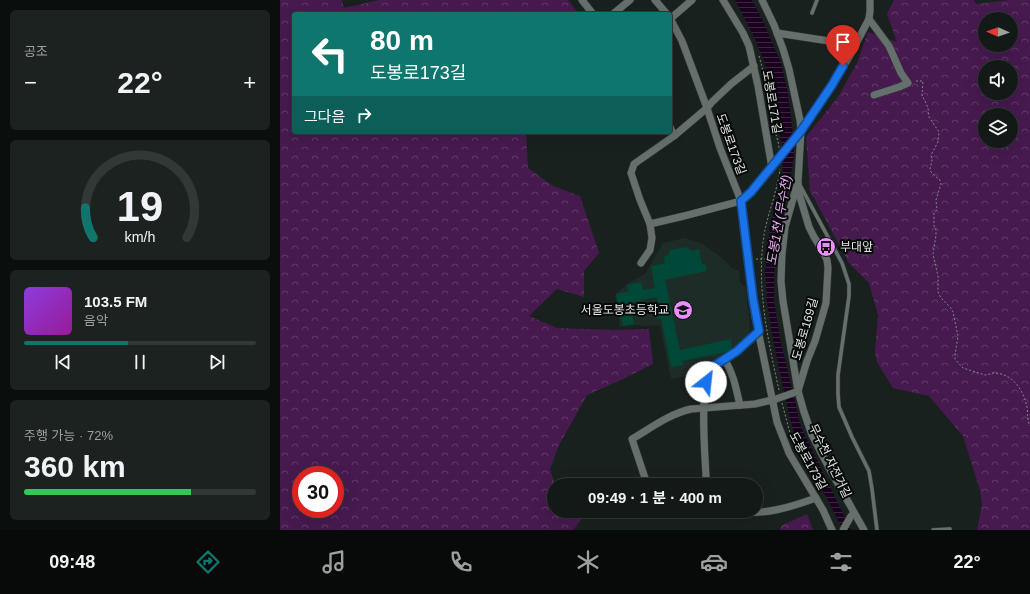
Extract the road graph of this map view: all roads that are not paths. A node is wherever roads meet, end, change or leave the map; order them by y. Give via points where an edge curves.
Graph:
1 (582, 0) edge
2 (630, 0) edge
3 (655, 0) edge
4 (692, 0) edge
5 (723, 0) edge
6 (762, 0) edge
7 (817, 0) edge
8 (870, 0) edge
9 (591, 12) edge
10 (615, 12) edge
11 (665, 12) edge
12 (812, 13) dead end
13 (672, 16) edge
14 (869, 19) junction
15 (672, 22) edge
16 (778, 33) junction
17 (855, 45) junction
18 (754, 66) junction
19 (874, 95) dead end
20 (707, 108) junction
21 (672, 132) edge
22 (800, 133) junction
23 (674, 136) junction
24 (774, 165) junction
25 (798, 182) junction
26 (741, 201) junction
27 (650, 224) junction
28 (641, 263) dead end
29 (759, 331) junction
30 (725, 360) junction
31 (797, 391) junction
32 (774, 400) junction
33 (740, 405) junction
34 (704, 409) junction
35 (646, 478) edge
36 (706, 478) edge
37 (816, 498) junction
38 (763, 512) edge
39 (853, 514) junction
40 (950, 529) edge
41 (832, 530) edge
42 (843, 530) edge
43 (864, 530) edge
44 (877, 530) edge
45 (933, 530) edge

1 - 9 street
2 - 10 street
3 - 11 street
4 - 13 street
5 - 18 street, 도봉로171길 via 747,40
6 - 16 street, 도봉로169길
7 - 12 lane
8 - 14 street
14 - 17 street
14 - 19 street via 889,46 908,83
15 - 20 street, 도봉로173길 via 682,41
16 - 17 street
16 - 22 street, 도봉로169길 via 789,69
17 - 22 street
18 - 20 street, 도봉로171길
18 - 24 street, 도봉로171길
20 - 23 street, 도봉로171길
20 - 26 street, 도봉로173길
21 - 23 street
22 - 24 street, bridge
22 - 25 street, 도봉로169길
23 - 27 street, 도봉로171길 via 634,164 631,173
24 - 26 street
25 - 31 street, 도봉로169길 via 784,227 781,280
25 - 31 street, 도봉로169길 via 804,213 827,260 828,268 826,303
25 - 44 lane via 842,263 849,284 838,376 839,408 869,471
26 - 27 street
26 - 29 street, 도봉로173길
27 - 28 street via 650,250
29 - 30 street
29 - 32 street, 도봉로173길
30 - 33 street via 731,369
30 - 34 street via 709,371
31 - 32 street, bridge
31 - 39 street, 도봉로169길 via 812,435
32 - 33 street
32 - 37 street, 도봉로173길 via 777,422 789,453
33 - 34 street
34 - 35 street via 681,411 632,439
34 - 36 street
37 - 38 street
37 - 41 street, 도봉로173길
39 - 42 street, bridge
39 - 43 street, 도봉로169길
40 - 45 lane

